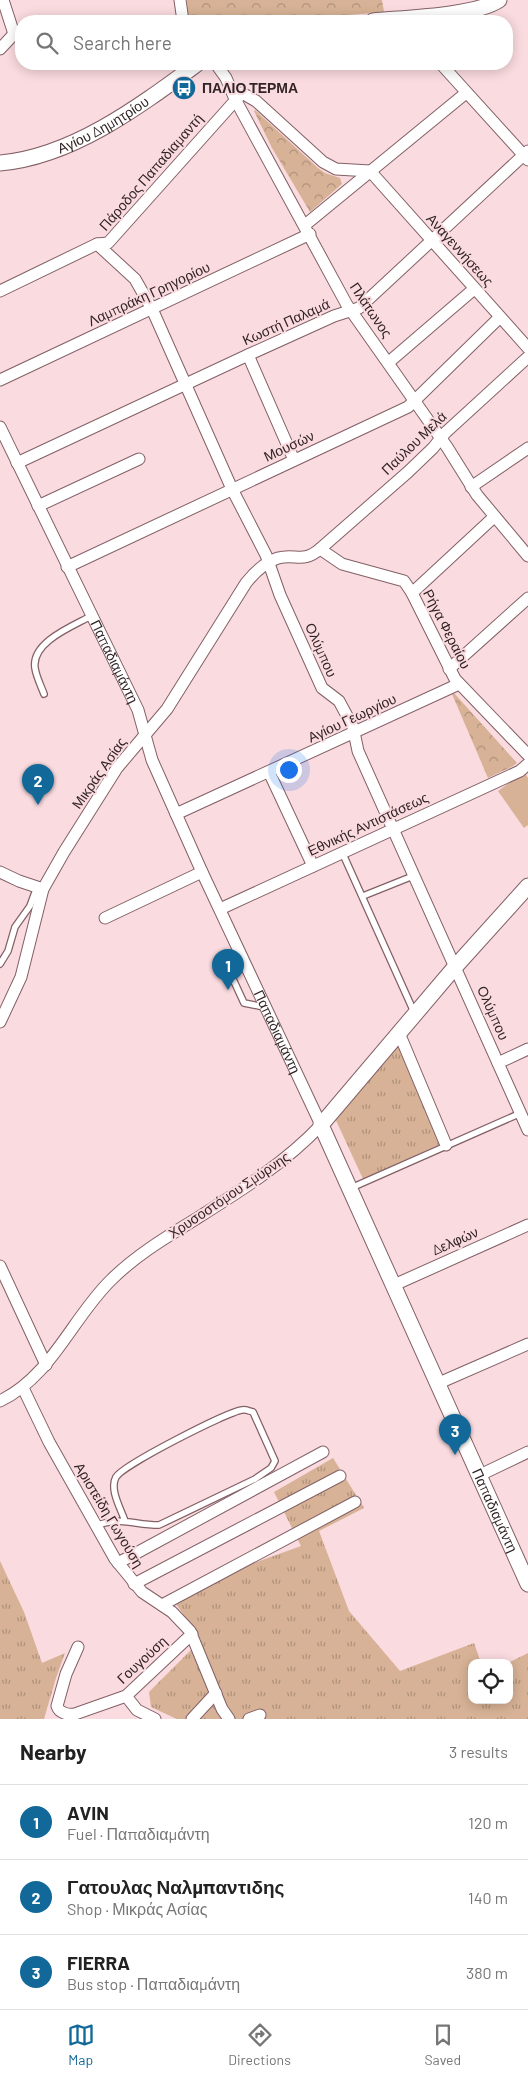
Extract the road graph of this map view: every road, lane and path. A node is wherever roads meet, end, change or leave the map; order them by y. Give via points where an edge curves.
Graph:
1 (3, 0) edge
2 (180, 0) edge
3 (499, 0) edge
4 (182, 15) edge
5 (451, 15) edge
6 (15, 27) edge
7 (15, 36) edge
8 (0, 48) edge
9 (187, 70) edge
10 (220, 70) edge
11 (446, 70) edge
12 (466, 93) junction
13 (235, 99) junction
14 (527, 155) edge
15 (0, 163) edge
16 (370, 171) junction
17 (308, 230) junction
18 (431, 241) junction
19 (97, 244) junction
20 (474, 289) junction
21 (0, 292) edge
22 (152, 309) junction
23 (351, 312) junction
24 (499, 318) junction
25 (528, 348) edge
26 (248, 354) junction
27 (528, 357) edge
28 (389, 362) junction
29 (0, 380) edge
30 (185, 385) junction
31 (415, 401) junction
32 (0, 427) edge
33 (440, 438) junction
34 (528, 448) edge
35 (139, 459) dead end
36 (294, 460) junction
37 (17, 463) junction
38 (471, 487) junction
39 (232, 490) junction
40 (38, 506) junction
41 (494, 517) junction
42 (320, 549) junction
43 (528, 556) edge
44 (269, 562) junction
45 (67, 566) junction
46 (412, 593) junction
47 (528, 598) edge
48 (91, 616) junction
49 (449, 669) junction
50 (459, 684) junction
51 (44, 694) dead end
52 (354, 734) junction
53 (146, 735) junction
54 (528, 756) edge
55 (528, 764) edge
56 (269, 772) junction
57 (176, 814) junction
58 (393, 830) junction
59 (342, 852) junction
60 (313, 866) junction
61 (0, 872) edge
62 (202, 872) junction
63 (413, 876) junction
64 (528, 886) edge
65 (40, 888) junction
66 (363, 896) junction
67 (220, 909) junction
68 (105, 918) dead end
69 (243, 959) junction
70 (0, 964) edge
71 (455, 967) junction
72 (266, 1007) junction
73 (415, 1014) junction
74 (0, 1022) edge
75 (399, 1033) junction
76 (528, 1048) edge
77 (498, 1063) junction
78 (520, 1113) junction
79 (321, 1125) junction
80 (528, 1130) edge
81 (446, 1146) junction
82 (350, 1189) junction
83 (528, 1225) edge
84 (0, 1266) edge
85 (394, 1285) junction
86 (528, 1344) edge
87 (46, 1365) junction
88 (439, 1383) junction
89 (23, 1388) junction
90 (0, 1401) edge
91 (323, 1452) dead end
92 (528, 1452) edge
93 (480, 1475) junction
94 (340, 1476) dead end
95 (355, 1502) dead end
96 (125, 1521) junction
97 (95, 1526) junction
98 (118, 1563) junction
99 (134, 1584) junction
100 (528, 1584) edge
101 (162, 1605) junction
102 (192, 1634) junction
103 (78, 1646) dead end
104 (216, 1693) junction
105 (126, 1696) junction
106 (155, 1719) edge
107 (192, 1719) edge
108 (229, 1719) edge

1 - 6 street
2 - 4 street
3 - 5 street
7 - 8 street
9 - 15 street, Αγίου Δημητρίου via 116,121 44,155
10 - 13 street, Πλάτωνος
11 - 12 street
12 - 14 street
12 - 16 street, Λαμπράκη Γρηγορίου
13 - 16 street via 242,93 252,98 330,166
13 - 17 street, Πλάτωνος
13 - 19 street, Πάροδος Παπαδιαμαντή via 112,240
14 - 18 street, Κωστή Παλαμά
16 - 17 street, Λαμπράκη Γρηγορίου
16 - 18 street, Αναγεννήσεως
17 - 22 street, Λαμπράκη Γρηγορίου
17 - 23 street, Πλάτωνος
18 - 20 street, Αναγεννήσεως
18 - 23 street, Κωστή Παλαμά via 365,304
19 - 21 street, Πάροδος Παπαδιαμαντή
19 - 22 street, Ολύμπου via 135,279
20 - 24 street, Αναγεννήσεως
20 - 28 street
22 - 29 street, Λαμπράκη Γρηγορίου
22 - 30 street, Ολύμπου
23 - 26 street, Κωστή Παλαμά via 334,316
23 - 28 street, Πλάτωνος
24 - 25 street, Αναγεννήσεως
24 - 31 street, Μουσών
26 - 30 street, Κωστή Παλαμά
26 - 36 street
27 - 33 street, Παύλου Μελά
28 - 31 street, Πλάτωνος
30 - 37 street, Κωστή Παλαμά
30 - 39 street, Ολύμπου
31 - 33 street, Πλάτωνος
31 - 36 street, Μουσών via 400,412
32 - 37 street, Παπαδιαμάντη
33 - 38 street, Πλάτωνος
33 - 42 street, Παύλου Μελά via 408,472
34 - 38 street
35 - 40 street
36 - 39 street, Μουσών
37 - 40 street, Παπαδιαμάντη
38 - 41 street, Πλάτωνος
39 - 44 street, Ολύμπου
39 - 45 street, Μουσών
40 - 45 street, Παπαδιαμάντη
41 - 43 street, Πλάτωνος
41 - 46 street
42 - 44 street, Μικράς Ασίας via 308,557 280,558
42 - 46 street, Ρήγα Φεραίου via 342,564 401,579
44 - 52 street, Ολύμπου via 280,595 322,688 339,701
44 - 53 street, Μικράς Ασίας via 242,588 172,701
45 - 48 street, Παπαδιαμάντη
46 - 49 street, Ρήγα Φεραίου
47 - 49 street
48 - 51 lane via 54,635 36,656 35,668
48 - 53 street, Παπαδιαμάντη via 138,710
49 - 50 street, Ρήγα Φεραίου
50 - 52 street, Αγίου Γεωργίου
50 - 54 street, Ρήγα Φεραίου
52 - 56 street, Αγίου Γεωργίου
52 - 58 street, Ολύμπου via 358,751
53 - 57 street, Παπαδιαμάντη via 152,760
53 - 65 street, Μικράς Ασίας via 118,768
55 - 58 street, Εθνικής Αντιστάσεως via 520,771
56 - 57 street, Αγίου Γεωργίου
56 - 60 street
57 - 62 street, Παπαδιαμάντη
58 - 59 street, Εθνικής Αντιστάσεως
58 - 63 street, Ολύμπου
59 - 60 street, Εθνικής Αντιστάσεως
59 - 66 lane
60 - 67 street, Εθνικής Αντιστάσεως
61 - 65 street
62 - 67 street, Παπαδιαμάντη
62 - 68 street
63 - 66 lane
63 - 71 street, Ολύμπου
64 - 71 street, Χρυσοστόμου Σμύρνης
65 - 70 lane via 15,927 8,951
65 - 74 street, Μικράς Ασίας via 26,963
66 - 73 lane
67 - 69 street, Παπαδιαμάντη
69 - 72 street, Παπαδιαμάντη
69 - 72 lane via 232,977 240,995 244,1003
71 - 73 street, Χρυσοστόμου Σμύρνης
71 - 77 street, Ολύμπου
72 - 79 street, Παπαδιαμάντη
73 - 75 street, Χρυσοστόμου Σμύρνης
75 - 79 street, Χρυσοστόμου Σμύρνης
75 - 81 street
76 - 77 street
77 - 78 street, Ολύμπου
78 - 80 street, Ολύμπου
78 - 81 lane
79 - 82 street, Παπαδιαμάντη
79 - 87 street, Χρυσοστόμου Σμύρνης via 267,1172 117,1274 81,1315
81 - 82 lane
82 - 85 street, Παπαδιαμάντη
83 - 85 street, Δελφών
84 - 87 street
85 - 88 street, Παπαδιαμάντη
86 - 88 street
87 - 89 street, Χρυσοστόμου Σμύρνης
88 - 93 street, Παπαδιαμάντη
89 - 90 street, Χρυσοστόμου Σμύρνης
89 - 97 street, Αριστείδη Γωγούση
91 - 98 street
92 - 93 street
93 - 100 street, Παπαδιαμάντη
94 - 99 street
95 - 101 street
96 - 96 lane via 160,1525 271,1468 275,1461 253,1412 243,1409 230,1414 123,1470 116,1477 114,1486
96 - 97 lane
97 - 98 street, Αριστείδη Γωγούση
98 - 99 street, Αριστείδη Γωγούση
99 - 101 street, Αριστείδη Γωγούση
101 - 102 street, Αριστείδη Γωγούση
102 - 104 street, Αριστείδη Γωγούση
102 - 105 street, Γουγούση
103 - 105 street, Γουγούση via 62,1686 59,1710 75,1714
104 - 107 street
104 - 108 street, Αριστείδη Γωγούση
105 - 106 street via 137,1710

